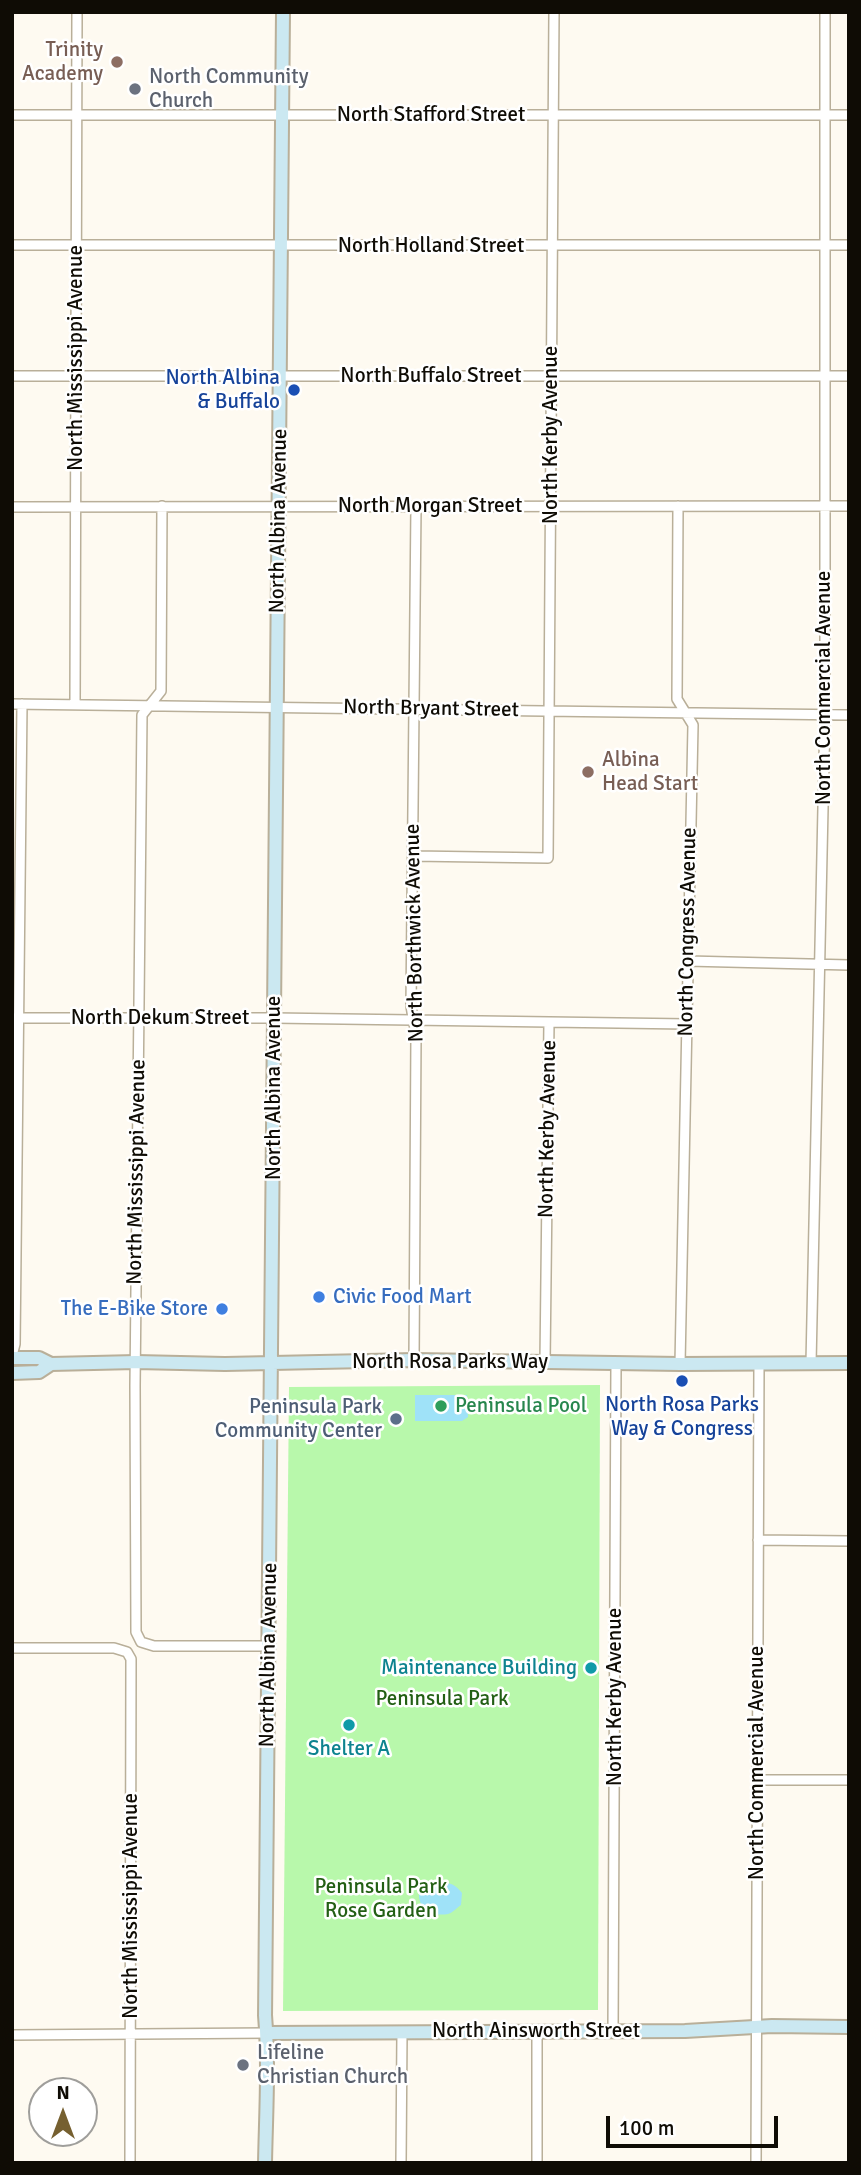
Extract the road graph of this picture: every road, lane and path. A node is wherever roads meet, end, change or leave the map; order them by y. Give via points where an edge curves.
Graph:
1 (77, 12) edge
2 (283, 12) edge
3 (554, 12) edge
4 (825, 12) edge
5 (12, 115) edge
6 (77, 115) junction
7 (282, 115) junction
8 (554, 115) junction
9 (825, 115) junction
10 (849, 115) edge
11 (825, 245) junction
12 (849, 245) edge
13 (12, 246) edge
14 (76, 246) junction
15 (281, 246) junction
16 (552, 246) junction
17 (12, 376) edge
18 (76, 376) junction
19 (281, 376) junction
20 (551, 376) junction
21 (825, 376) junction
22 (849, 376) edge
23 (12, 506) edge
24 (75, 506) junction
25 (162, 506) junction
26 (279, 506) junction
27 (416, 506) junction
28 (551, 506) junction
29 (678, 506) junction
30 (825, 506) junction
31 (849, 506) edge
32 (17, 704) edge
33 (75, 704) junction
34 (150, 705) junction
35 (277, 706) junction
36 (414, 709) junction
37 (549, 710) junction
38 (685, 712) junction
39 (825, 715) junction
40 (849, 715) edge
41 (413, 856) junction
42 (688, 961) junction
43 (820, 964) junction
44 (849, 965) edge
45 (138, 1017) junction
46 (15, 1018) edge
47 (274, 1018) junction
48 (414, 1020) junction
49 (549, 1022) junction
50 (687, 1024) junction
51 (12, 1357) edge
52 (414, 1360) junction
53 (135, 1362) junction
54 (545, 1362) junction
55 (615, 1363) junction
56 (759, 1363) junction
57 (811, 1363) junction
58 (849, 1363) edge
59 (51, 1364) junction
60 (272, 1364) junction
61 (680, 1364) junction
62 (12, 1373) edge
63 (758, 1541) junction
64 (849, 1541) edge
65 (270, 1646) junction
66 (12, 1648) edge
67 (757, 1780) junction
68 (849, 1780) edge
69 (849, 2026) edge
70 (756, 2028) junction
71 (613, 2031) junction
72 (402, 2032) junction
73 (537, 2032) junction
74 (267, 2033) junction
75 (130, 2034) junction
76 (12, 2035) edge
77 (130, 2163) edge
78 (265, 2163) edge
79 (401, 2163) edge
80 (537, 2163) edge
81 (756, 2163) edge

1 - 6 street, North Mississippi Avenue
2 - 7 street, North Albina Avenue
3 - 8 street, North Kerby Avenue
4 - 9 street, North Commercial Avenue
5 - 6 street, North Stafford Street
6 - 7 street, North Stafford Street
6 - 14 street, North Mississippi Avenue
7 - 8 street, North Stafford Street
7 - 15 street, North Albina Avenue
8 - 9 street, North Stafford Street
8 - 16 street, North Kerby Avenue
9 - 10 street, North Stafford Street
9 - 11 street, North Commercial Avenue
11 - 12 street, North Holland Street
11 - 16 street, North Holland Street
11 - 21 street, North Commercial Avenue
13 - 14 street, North Holland Street
14 - 15 street, North Holland Street
14 - 18 street, North Mississippi Avenue
15 - 16 street, North Holland Street
15 - 19 street, North Albina Avenue
16 - 20 street, North Kerby Avenue
17 - 18 street, North Buffalo Street
18 - 19 street, North Buffalo Street
18 - 24 street, North Mississippi Avenue
19 - 20 street, North Buffalo Street
19 - 26 street, North Albina Avenue
20 - 21 street, North Buffalo Street
20 - 28 street, North Kerby Avenue
21 - 22 street, North Buffalo Street
21 - 30 street, North Commercial Avenue
23 - 24 street, North Morgan Street
24 - 25 street, North Morgan Street
24 - 33 street, North Mississippi Avenue
25 - 26 street, North Morgan Street
25 - 34 street, North Mississippi Avenue via 161,691
26 - 27 street, North Morgan Street
26 - 35 street, North Albina Avenue
27 - 28 street, North Morgan Street
27 - 36 street, North Borthwick Avenue
28 - 29 street, North Morgan Street
28 - 37 street, North Kerby Avenue
29 - 30 street, North Morgan Street
29 - 38 street, North Congress Avenue via 677,699
30 - 31 street, North Morgan Street
30 - 39 street, North Commercial Avenue
32 - 33 street, North Bryant Street
32 - 46 street
33 - 34 street, North Bryant Street
34 - 35 street, North Bryant Street
34 - 45 street, North Mississippi Avenue via 142,715
35 - 36 street, North Bryant Street
35 - 47 street, North Albina Avenue
36 - 37 street, North Bryant Street
36 - 41 street, North Borthwick Avenue
37 - 38 street, North Bryant Street
37 - 41 street, North Kerby Avenue via 548,858
38 - 39 street, North Bryant Street
38 - 42 street, North Congress Avenue via 693,725
39 - 40 street, North Bryant Street
39 - 43 street, North Commercial Avenue
41 - 48 street, North Borthwick Avenue
42 - 43 street
42 - 50 street, North Congress Avenue
43 - 44 street
43 - 57 street, North Commercial Avenue
45 - 46 street, North Dekum Street
45 - 47 street, North Dekum Street
45 - 53 street, North Mississippi Avenue
46 - 51 street
47 - 48 street, North Dekum Street
47 - 60 street, North Albina Avenue
48 - 49 street, North Dekum Street
48 - 52 street, North Borthwick Avenue
49 - 50 street, North Dekum Street
49 - 54 street, North Kerby Avenue
50 - 61 street, North Congress Avenue
51 - 59 street, North Rosa Parks Way via 39,1358
52 - 54 street, North Rosa Parks Way
52 - 60 street, North Rosa Parks Way
53 - 59 street, North Rosa Parks Way
53 - 60 street, North Rosa Parks Way
53 - 65 street, North Mississippi Avenue via 135,1613 139,1641 154,1646
54 - 55 street, North Rosa Parks Way
55 - 61 street, North Rosa Parks Way
55 - 71 street, North Kerby Avenue
56 - 57 street, North Rosa Parks Way
56 - 61 street, North Rosa Parks Way
56 - 63 street, North Commercial Avenue
57 - 58 street, North Rosa Parks Way
59 - 62 street, North Rosa Parks Way via 39,1372
60 - 65 street, North Albina Avenue
63 - 64 street
63 - 67 street, North Commercial Avenue
65 - 74 street, North Albina Avenue
66 - 75 street, North Mississippi Avenue via 114,1648 127,1652 131,1659
67 - 68 street
67 - 70 street, North Commercial Avenue
69 - 70 street, North Ainsworth Street
70 - 71 street, North Ainsworth Street
70 - 81 street, North Commercial Avenue
71 - 73 street, North Ainsworth Street
72 - 73 street, North Ainsworth Street
72 - 74 street, North Ainsworth Street
72 - 79 street
73 - 80 street
74 - 75 street, North Ainsworth Street
74 - 78 street, North Albina Avenue
75 - 76 street, North Ainsworth Street
75 - 77 street, North Mississippi Avenue

